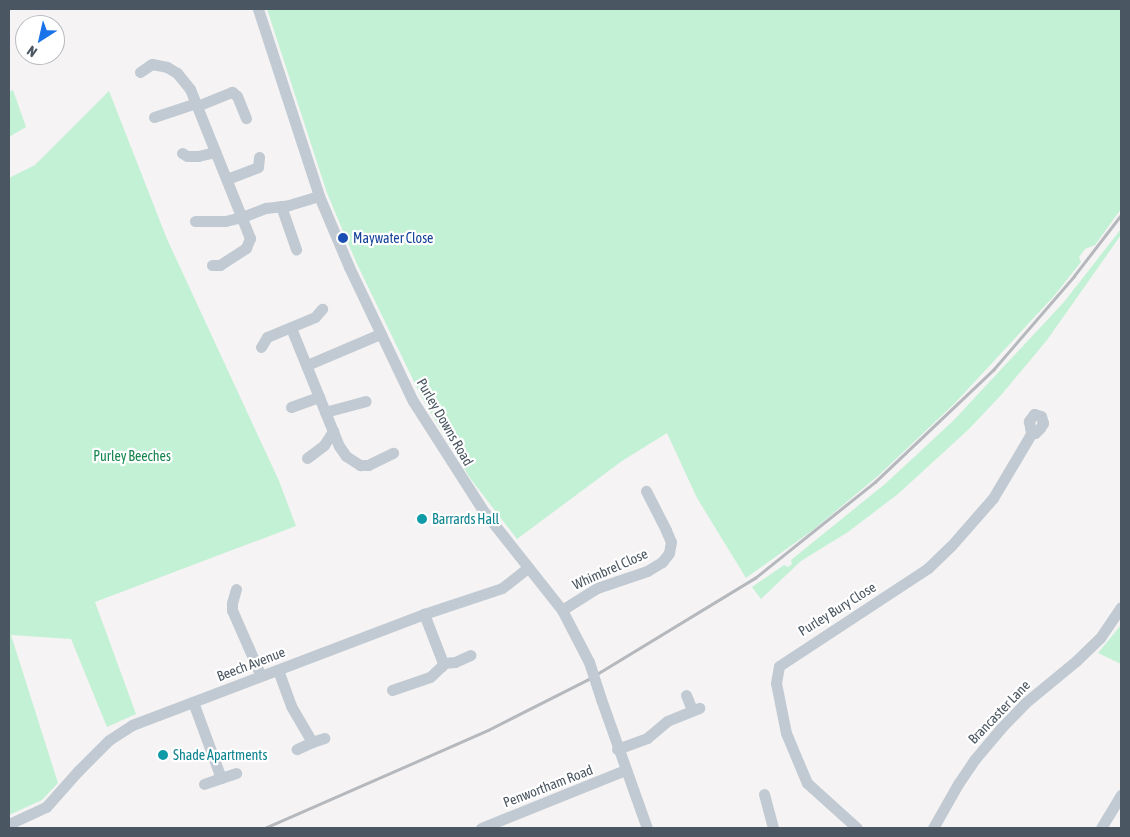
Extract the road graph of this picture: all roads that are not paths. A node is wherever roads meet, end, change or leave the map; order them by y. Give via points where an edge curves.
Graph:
1 (258, 9) edge
2 (140, 72) dead end
3 (196, 104) junction
4 (154, 117) dead end
5 (246, 118) dead end
6 (216, 152) junction
7 (182, 153) dead end
8 (259, 157) dead end
9 (227, 179) junction
10 (319, 196) junction
11 (281, 206) junction
12 (242, 217) junction
13 (195, 221) dead end
14 (296, 250) dead end
15 (212, 264) dead end
16 (322, 310) dead end
17 (291, 328) junction
18 (380, 334) junction
19 (261, 347) dead end
20 (306, 365) junction
21 (319, 397) junction
22 (366, 401) dead end
23 (291, 407) dead end
24 (325, 412) junction
25 (333, 431) junction
26 (1031, 434) dead end
27 (393, 453) dead end
28 (307, 458) dead end
29 (646, 498) dead end
30 (528, 568) junction
31 (236, 590) dead end
32 (1121, 607) edge
33 (562, 610) junction
34 (424, 614) junction
35 (471, 655) dead end
36 (442, 663) junction
37 (278, 670) junction
38 (261, 676) junction
39 (392, 690) dead end
40 (686, 695) dead end
41 (193, 702) junction
42 (324, 738) dead end
43 (312, 742) junction
44 (297, 749) dead end
45 (617, 749) junction
46 (625, 770) junction
47 (236, 773) dead end
48 (221, 778) junction
49 (204, 784) dead end
50 (764, 794) dead end
51 (1121, 795) edge
52 (9, 824) edge
53 (481, 828) edge
54 (647, 828) edge
55 (773, 828) edge
56 (857, 828) edge
57 (933, 828) edge
58 (1100, 828) edge

1 - 10 street, Purley Downs Road
2 - 3 street via 152,64 166,67 185,81
3 - 4 street
3 - 5 street via 232,92 237,96
3 - 6 street
6 - 7 street via 198,156
6 - 9 street
8 - 9 street via 258,167
9 - 12 street
10 - 11 street
10 - 18 street, Purley Downs Road
11 - 12 street
11 - 14 street
12 - 13 street via 225,221
12 - 15 street via 250,245 220,265
16 - 17 street via 315,317
17 - 19 street via 266,337
17 - 20 street
18 - 20 street
18 - 30 street, Purley Downs Road via 413,401 460,478
20 - 21 street
21 - 23 street
21 - 24 street
22 - 24 street
24 - 25 street
25 - 27 street via 346,456 360,465 368,465
25 - 28 street via 324,445
26 - 56 street, Purley Bury Close via 993,498 928,568 779,666 776,683 786,733 807,783
29 - 33 street, Whimbrel Close via 671,542 669,553 647,571 597,588
30 - 33 street, Purley Downs Road
30 - 34 street, Beech Avenue via 502,588
31 - 38 street via 232,610
32 - 57 street, Brancaster Lane via 1100,638 1025,702 980,753
33 - 45 street, Purley Downs Road, bridge via 589,662
34 - 36 street
34 - 37 street, Beech Avenue
35 - 36 street
36 - 39 street via 433,675
37 - 38 street, Beech Avenue
37 - 43 street via 291,706
38 - 41 street, Beech Avenue
40 - 45 street via 695,709 667,721 647,738
41 - 48 street
41 - 52 street, Beech Avenue via 132,725 109,740 46,807
42 - 43 street
43 - 44 street
45 - 46 street, Purley Downs Road
46 - 53 street, Penwortham Road
46 - 54 street, Purley Downs Road
47 - 48 street
48 - 49 street
50 - 55 street
51 - 58 street

